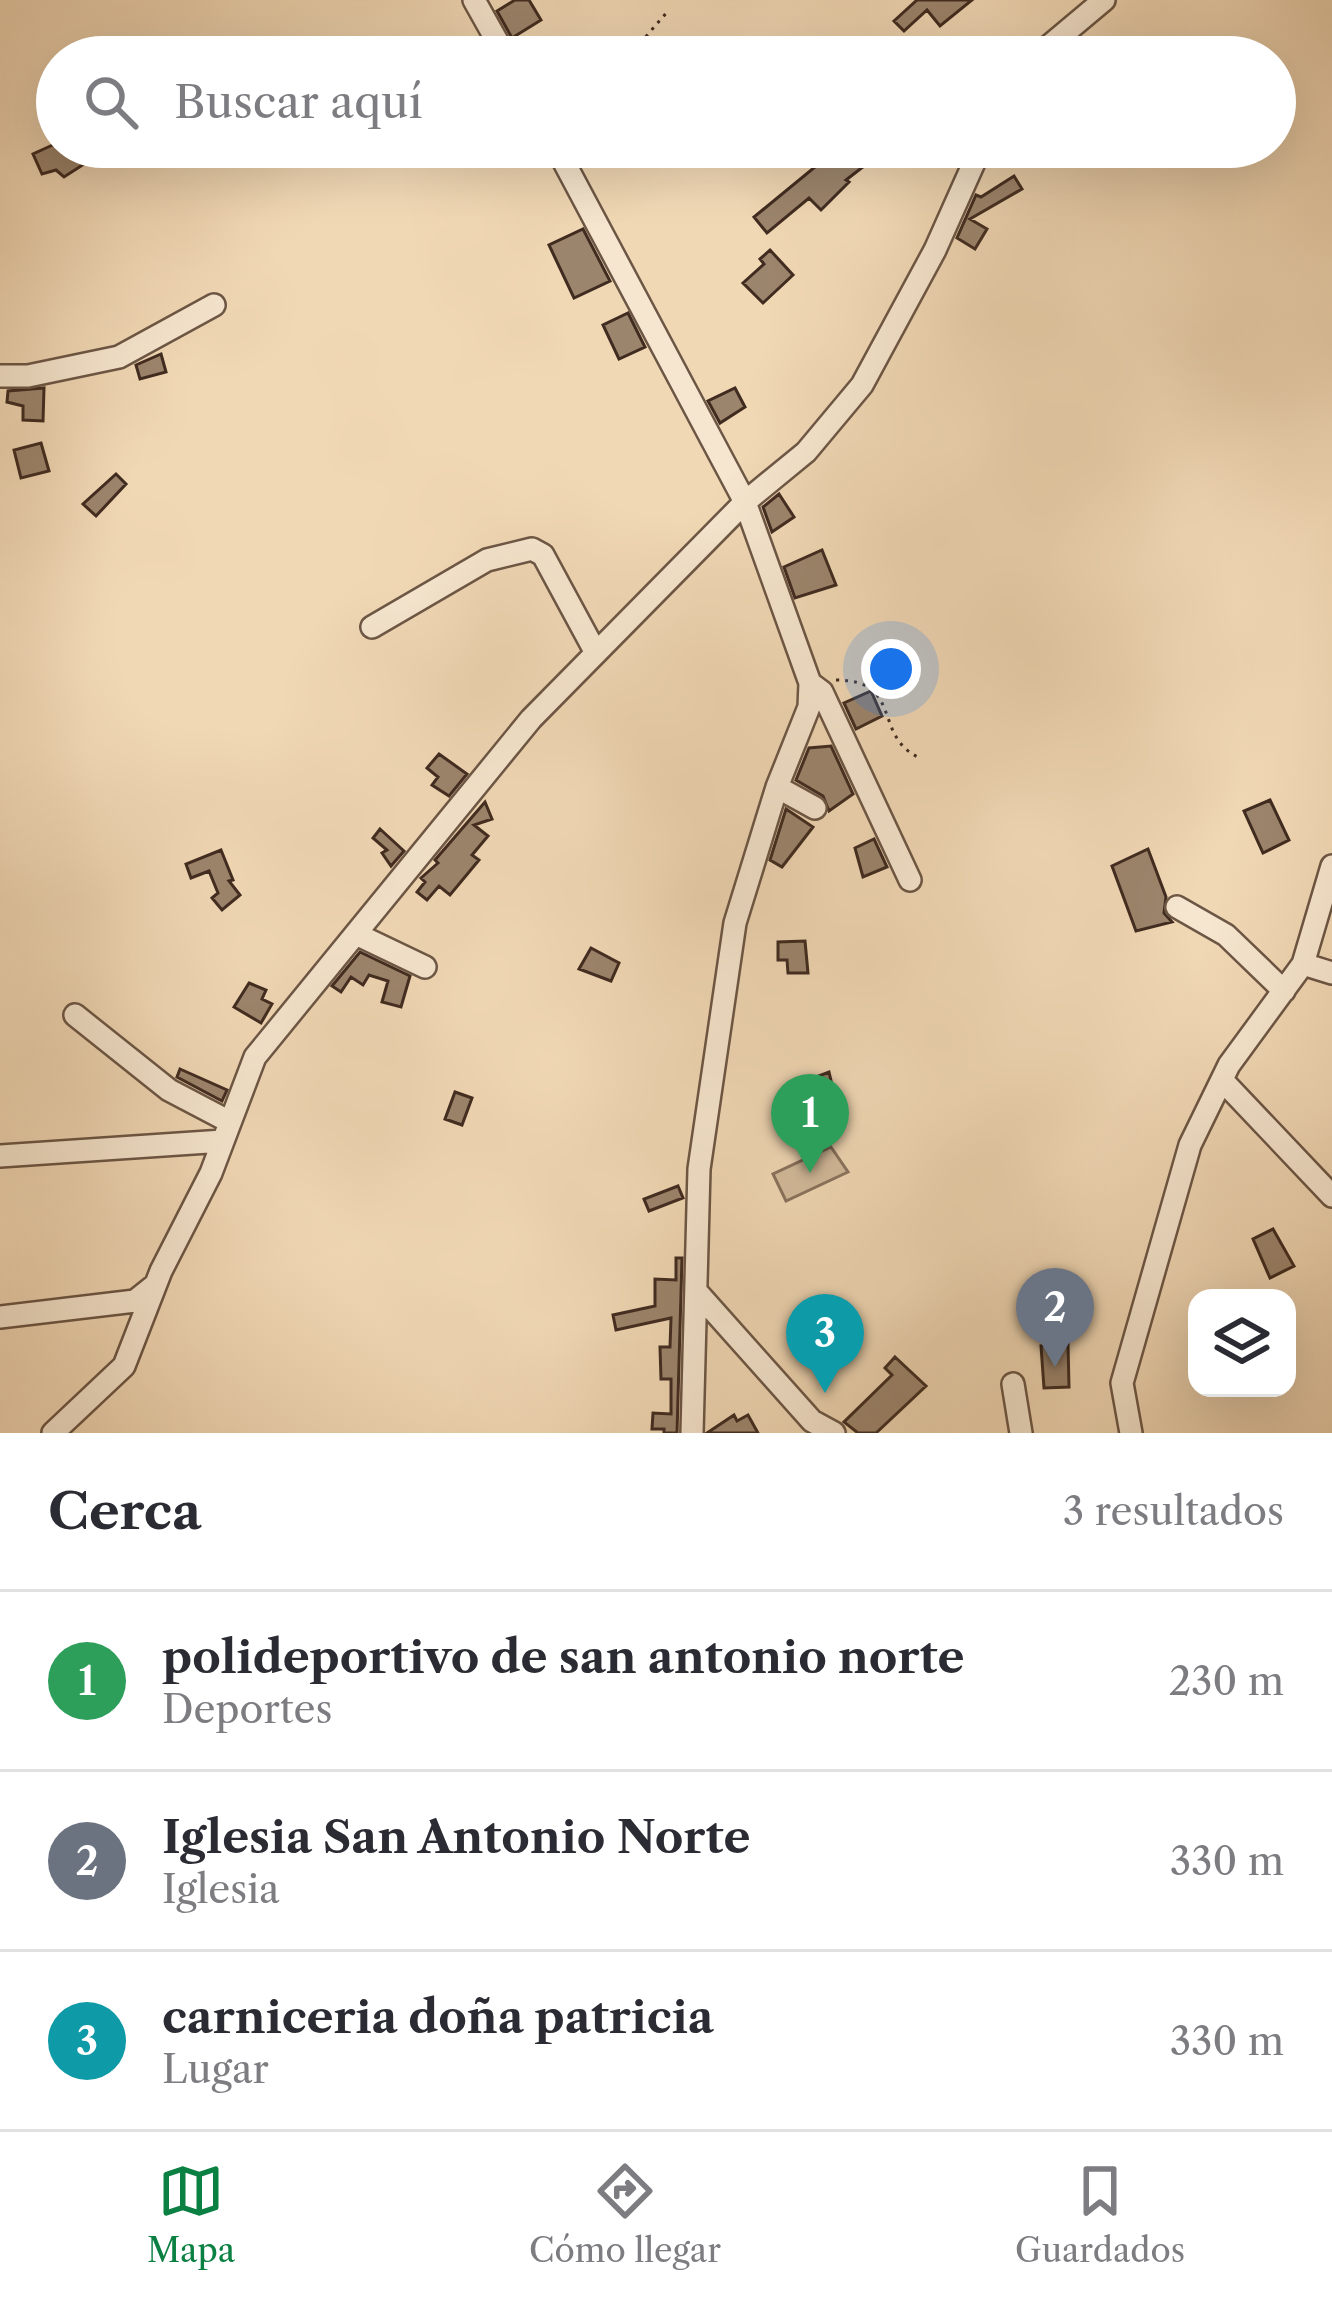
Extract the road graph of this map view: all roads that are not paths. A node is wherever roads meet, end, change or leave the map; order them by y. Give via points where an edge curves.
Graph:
1 (474, 0) edge
2 (1104, 0) edge
3 (494, 36) edge
4 (1061, 36) edge
5 (567, 168) edge
6 (972, 168) edge
7 (214, 305) dead end
8 (0, 376) edge
9 (745, 502) junction
10 (372, 628) dead end
11 (596, 653) junction
12 (810, 683) junction
13 (777, 787) junction
14 (815, 808) dead end
15 (1332, 866) edge
16 (910, 880) dead end
17 (1177, 908) dead end
18 (356, 934) junction
19 (1303, 964) junction
20 (425, 967) dead end
21 (1332, 973) edge
22 (1284, 991) junction
23 (75, 1015) dead end
24 (1222, 1080) junction
25 (226, 1132) junction
26 (0, 1156) edge
27 (1332, 1196) edge
28 (156, 1284) junction
29 (696, 1291) junction
30 (0, 1317) edge
31 (1012, 1384) dead end
32 (53, 1433) edge
33 (692, 1433) edge
34 (834, 1433) edge
35 (1021, 1433) edge
36 (1131, 1433) edge

1 - 3 street
2 - 4 street
5 - 9 street
6 - 9 street via 862,385 806,452
7 - 8 street via 119,357
9 - 11 street
9 - 12 street
10 - 11 street via 487,560 532,549 543,555
11 - 18 street via 531,719
12 - 13 street via 809,707
12 - 16 street via 823,692
13 - 14 street
13 - 29 street via 735,922 699,1169
15 - 19 street
17 - 22 street via 1226,935
18 - 20 street
18 - 25 street via 255,1057
19 - 21 street
19 - 22 street
22 - 24 street
23 - 25 street
24 - 27 street
24 - 36 street via 1190,1144 1122,1383
25 - 26 street
25 - 28 street
28 - 30 street via 135,1300
28 - 32 street via 124,1366
29 - 33 street
29 - 34 street via 812,1421
31 - 35 street

